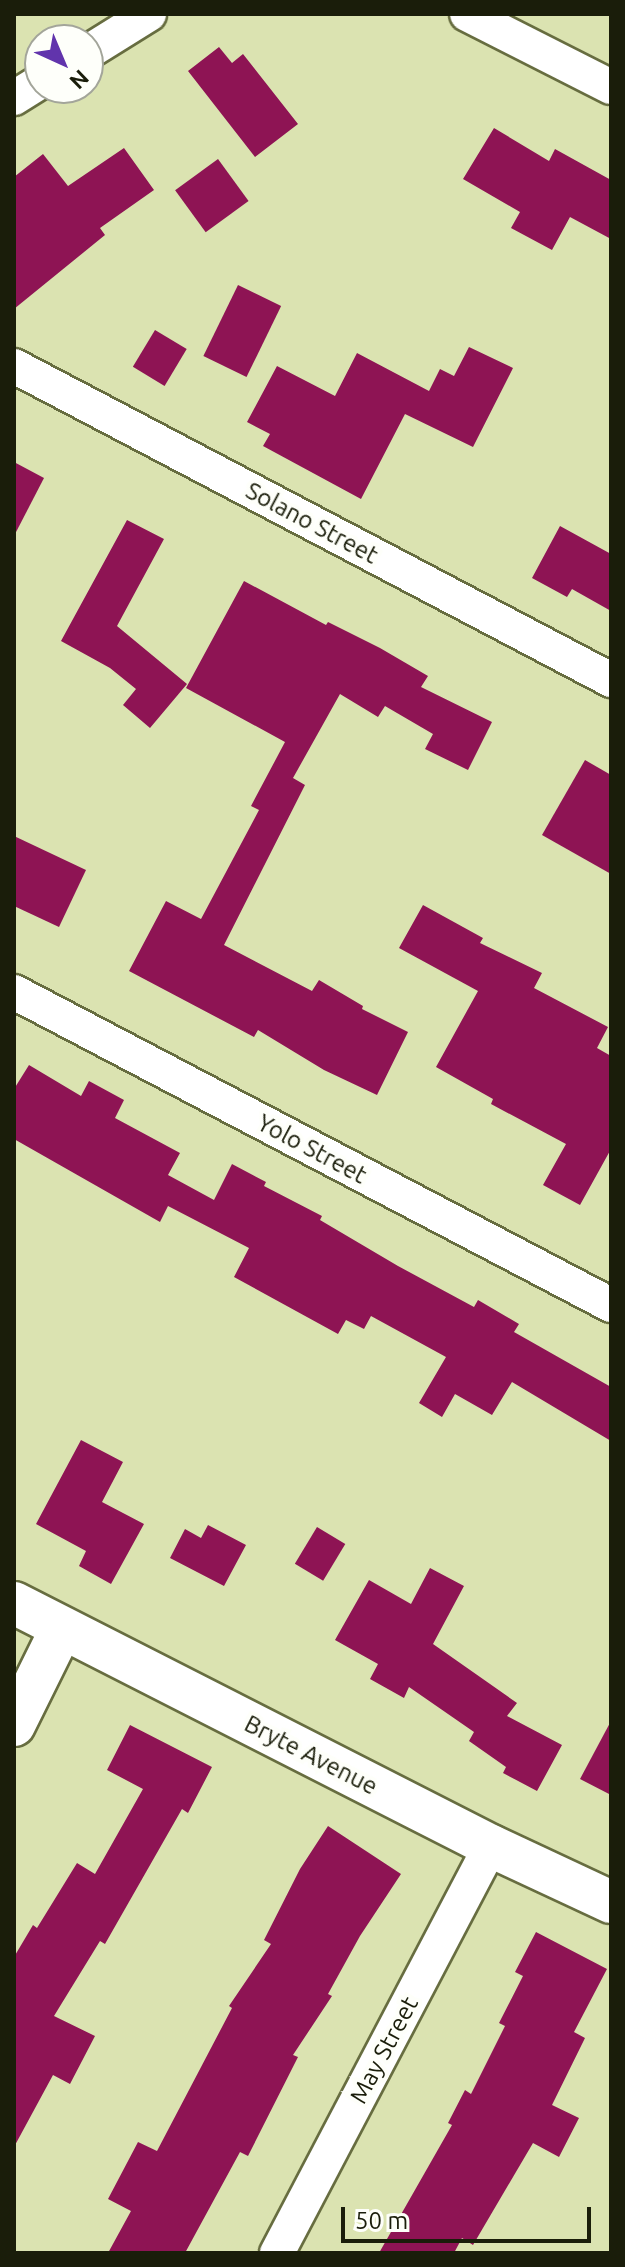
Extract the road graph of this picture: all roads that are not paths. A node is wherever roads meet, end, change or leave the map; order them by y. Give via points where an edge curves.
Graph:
1 (149, 14) edge
2 (467, 14) edge
3 (104, 42) edge
4 (611, 87) edge
5 (14, 366) edge
6 (611, 680) edge
7 (14, 992) edge
8 (611, 1305) edge
9 (14, 1603) edge
10 (62, 1628) junction
11 (14, 1725) edge
12 (491, 1846) junction
13 (611, 1902) edge
14 (277, 2253) edge

1 - 3 street
2 - 4 street
5 - 6 street, Solano Street
7 - 8 street, Yolo Street
9 - 10 street, Bryte Avenue
10 - 11 street
10 - 12 street, Bryte Avenue
12 - 13 street, Bryte Avenue
12 - 14 street, May Street

